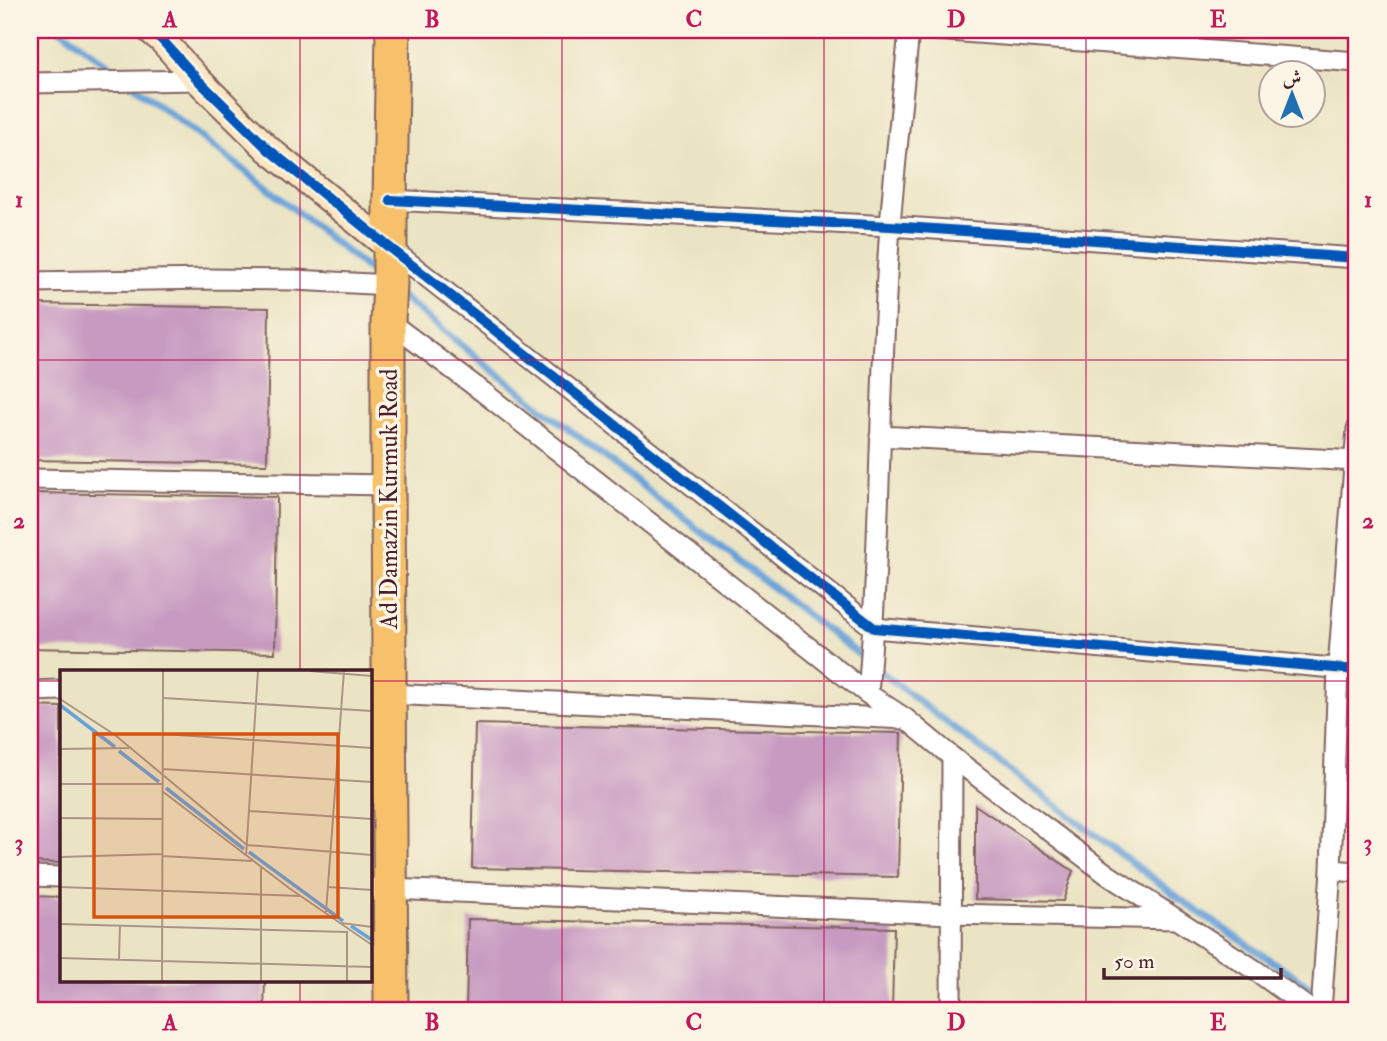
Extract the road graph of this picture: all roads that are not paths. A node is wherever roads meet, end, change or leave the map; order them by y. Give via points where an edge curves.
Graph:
1 (150, 30) edge
2 (393, 30) edge
3 (909, 30) edge
4 (936, 30) edge
5 (1357, 62) edge
6 (198, 80) junction
7 (30, 83) edge
8 (390, 200) junction
9 (890, 226) junction
10 (390, 248) junction
11 (1357, 258) edge
12 (30, 282) edge
13 (390, 285) junction
14 (388, 321) junction
15 (1357, 429) edge
16 (880, 436) junction
17 (1356, 460) edge
18 (30, 478) edge
19 (388, 485) junction
20 (874, 628) junction
21 (1348, 669) edge
22 (383, 684) edge
23 (60, 690) edge
24 (30, 691) edge
25 (868, 694) junction
26 (906, 719) junction
27 (952, 757) junction
28 (1331, 870) junction
29 (1357, 872) edge
30 (30, 876) edge
31 (60, 877) edge
32 (380, 889) edge
33 (951, 914) junction
34 (1175, 919) junction
35 (391, 1011) edge
36 (951, 1011) edge
37 (1312, 1011) edge
38 (1321, 1011) edge

1 - 6 street
2 - 8 highway, Ad Damazin Kurmuk Road
3 - 9 street
4 - 5 street
6 - 7 street
6 - 10 street via 268,149
8 - 9 street
8 - 10 highway, Ad Damazin Kurmuk Road
9 - 11 street
9 - 16 street
10 - 13 highway, Ad Damazin Kurmuk Road
10 - 20 street
12 - 13 street via 222,279
13 - 14 highway, Ad Damazin Kurmuk Road
14 - 19 highway, Ad Damazin Kurmuk Road
14 - 25 street
15 - 17 street
16 - 17 street
16 - 20 street
17 - 21 street
18 - 19 street
19 - 22 highway, Ad Damazin Kurmuk Road
20 - 21 street
20 - 25 street
21 - 28 street
22 - 26 street
22 - 32 highway, Ad Damazin Kurmuk Road
23 - 24 street
25 - 26 street
26 - 27 street
27 - 33 street
27 - 34 street via 1108,875
28 - 29 street
28 - 38 street
30 - 31 street
32 - 33 street
32 - 35 highway, Ad Damazin Kurmuk Road
33 - 34 street
33 - 36 street
34 - 37 street

